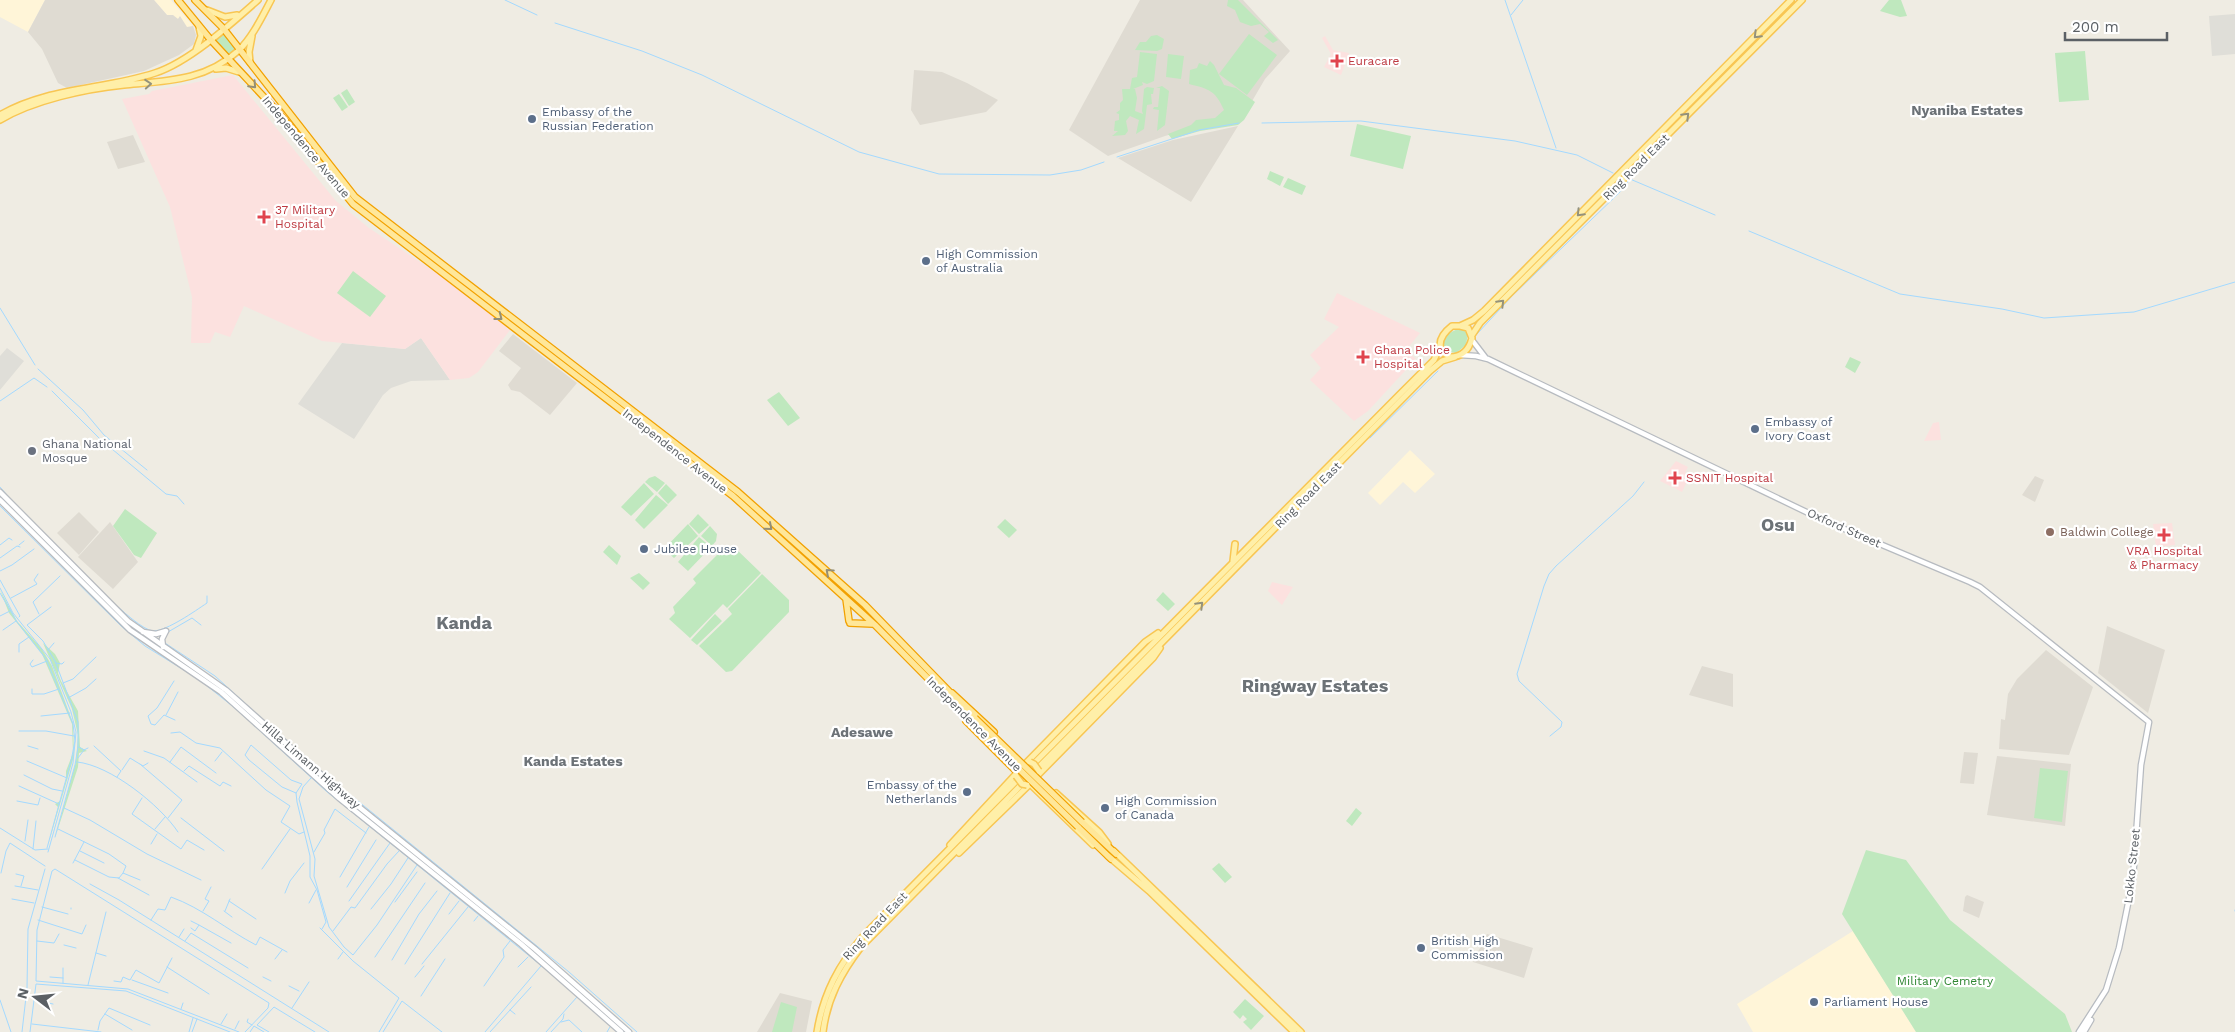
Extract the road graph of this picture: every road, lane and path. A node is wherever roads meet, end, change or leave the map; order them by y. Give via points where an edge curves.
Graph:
1 (178, 0) edge
2 (195, 0) edge
3 (258, 0) edge
4 (271, 0) edge
5 (1791, 0) edge
6 (1802, 0) edge
7 (207, 10) junction
8 (240, 15) junction
9 (196, 22) junction
10 (223, 28) junction
11 (253, 32) junction
12 (210, 39) junction
13 (196, 50) junction
14 (240, 50) junction
15 (228, 59) junction
16 (250, 62) junction
17 (241, 73) junction
18 (204, 74) junction
19 (0, 114) edge
20 (0, 120) edge
21 (1664, 128) junction
22 (1669, 134) junction
23 (1460, 326) junction
24 (1472, 338) junction
25 (1440, 347) junction
26 (1458, 356) junction
27 (1488, 359) junction
28 (1400, 398) junction
29 (0, 492) edge
30 (0, 500) edge
31 (1284, 516) junction
32 (1250, 544) junction
33 (1233, 562) junction
34 (1214, 580) junction
35 (1219, 585) junction
36 (846, 599) junction
37 (875, 625) junction
38 (1169, 626) junction
39 (141, 632) junction
40 (1166, 639) junction
41 (163, 647) junction
42 (942, 689) junction
43 (2149, 722) joint
44 (1027, 762) junction
45 (1016, 774) junction
46 (1039, 774) junction
47 (1029, 785) junction
48 (1114, 856) junction
49 (943, 861) junction
50 (894, 910) junction
51 (2097, 1005) junction
52 (621, 1032) edge
53 (629, 1032) edge
54 (817, 1032) edge
55 (823, 1032) edge
56 (1294, 1032) edge
57 (1301, 1032) edge
58 (2079, 1032) edge
59 (2084, 1032) edge

1 - 9 highway, Independence Avenue
2 - 7 highway, Independence Avenue
3 - 8 main road
4 - 11 main road
5 -> 21 main road, Ring Road East
22 -> 6 main road, Ring Road East
7 - 8 main road via 225,17
7 - 10 highway, Independence Avenue
8 - 10 main road
9 - 12 highway, Independence Avenue
9 - 13 main road via 200,36
10 - 12 main road
10 - 14 highway, Independence Avenue
11 - 14 main road
11 - 16 main road
12 - 13 main road
12 - 15 highway, Independence Avenue
13 - 19 main road via 157,72 58,92
14 - 15 main road
14 - 16 highway, Independence Avenue
15 - 17 highway, Independence Avenue
15 - 18 main road
42 -> 16 highway, Independence Avenue via 866,606 750,502 355,197
17 - 18 main road via 218,68
17 -> 36 highway, Independence Avenue via 277,111 353,204 733,496
20 -> 18 main road via 27,106 49,100 123,85 171,82
21 - 22 main road
21 -> 23 main road, Ring Road East via 1484,311
24 -> 22 main road, Ring Road East via 1480,324
23 - 24 main road via 1468,328
23 - 25 main road via 1452,326 1446,331
24 - 26 main road via 1466,350
24 - 27 main road, Oxford Street via 1480,353
25 - 26 main road via 1444,354
25 - 28 main road, Ring Road East via 1434,360
26 - 27 main road, Oxford Street
26 - 28 main road, Ring Road East via 1435,367
27 - 43 main road, Oxford Street via 1823,520 1980,587
28 - 31 main road, Ring Road East
29 - 39 main road, Hilla Limann Highway
30 - 52 main road, Hilla Limann Highway via 130,630 221,692 339,798 521,944
31 - 32 main road, Ring Road East
31 - 35 main road, Ring Road East
32 - 33 main road, Ring Road East
32 - 33 main road via 1234,544
33 - 34 main road, Ring Road East
34 - 35 main road
34 - 38 main road, Ring Road East
40 -> 35 main road, Ring Road East
36 - 37 highway, Independence Avenue
36 - 37 highway via 850,622
37 - 42 highway, Independence Avenue
38 - 44 main road, Ring Road East via 1145,642
38 - 49 main road, Ring Road East via 981,817
39 - 41 main road, Hilla Limann Highway
39 - 41 main road via 156,634 166,631
40 - 46 main road, Ring Road East via 1153,658
40 - 49 main road, Ring Road East
41 - 53 main road, Hilla Limann Highway via 226,690 343,794 535,949
42 - 44 highway via 958,697
42 - 45 highway via 949,705
42 - 48 highway, Independence Avenue, bridge
43 - 51 main road, Lokko Street via 2141,765 2132,884 2111,978
44 - 45 main road
44 - 46 main road, bridge via 1034,764
45 - 47 main road, bridge via 1022,784
45 - 49 main road via 963,829
46 - 47 main road
46 - 48 main road, Independence Avenue via 1099,832
47 - 48 main road, Independence Avenue via 1088,841
47 - 49 main road via 974,840
48 - 56 main road, Independence Avenue
48 - 57 main road, Independence Avenue
49 - 50 main road
50 - 54 main road, Ring Road East via 842,962 823,1003
50 - 55 main road via 847,966 832,996
51 - 58 main road, Lokko Street
51 - 59 main road, Lokko Street

